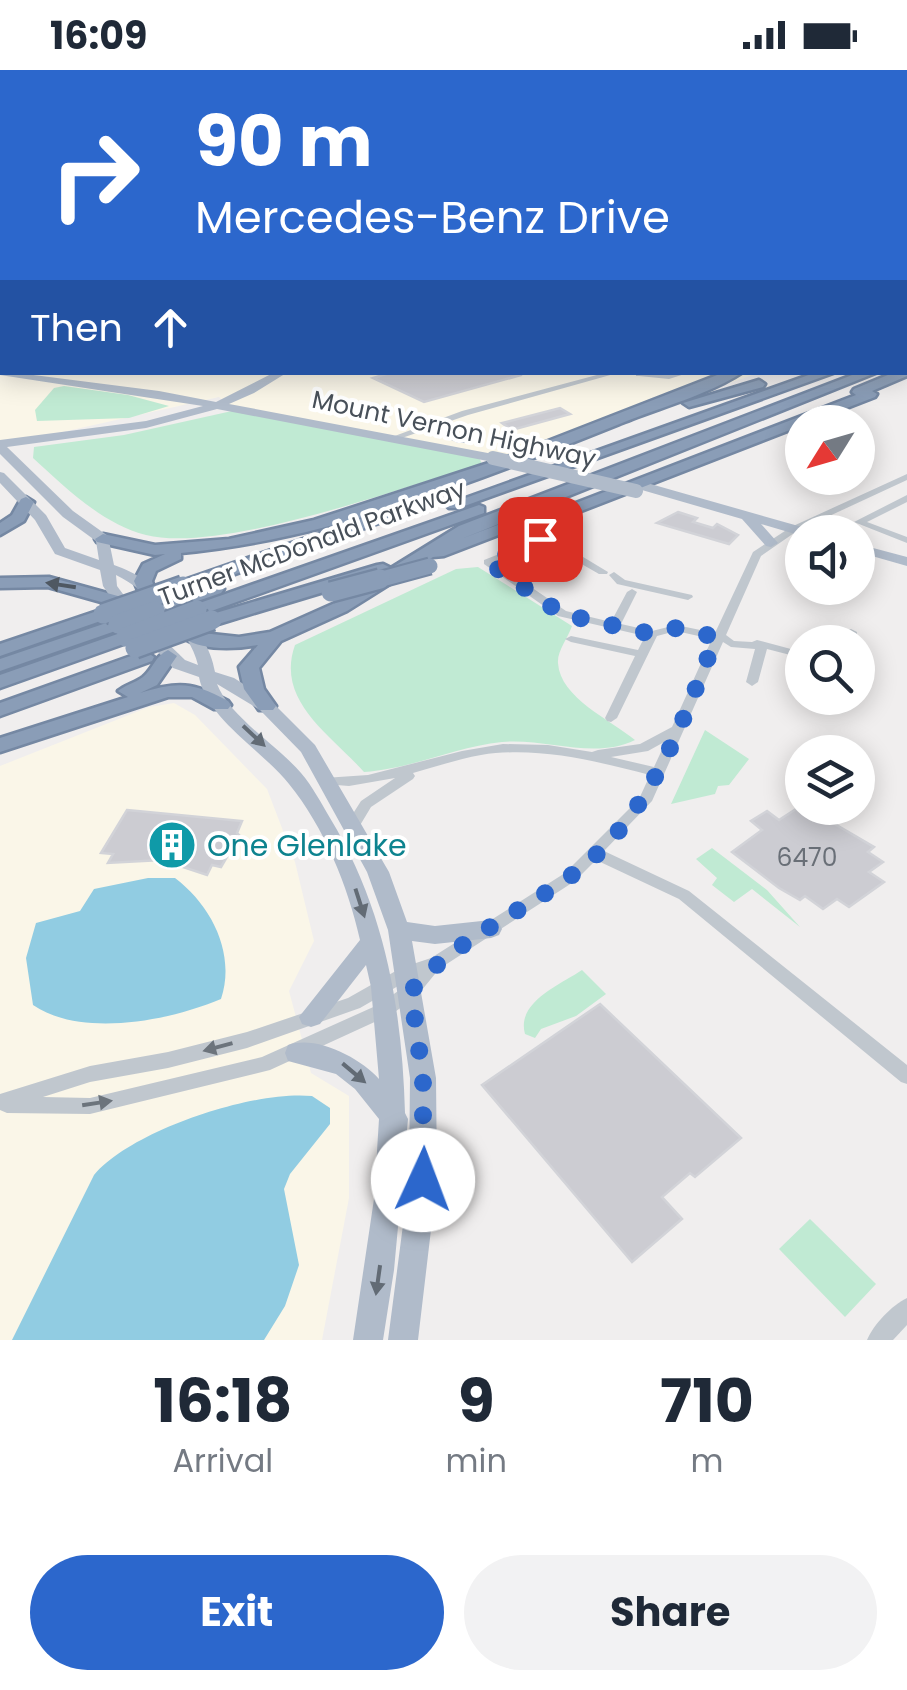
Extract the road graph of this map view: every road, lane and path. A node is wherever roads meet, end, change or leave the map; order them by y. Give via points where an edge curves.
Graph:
1 (6, 375) edge
2 (78, 375) edge
3 (264, 375) edge
4 (276, 375) edge
5 (582, 375) edge
6 (608, 375) edge
7 (730, 375) edge
8 (783, 375) edge
9 (822, 375) edge
10 (862, 375) edge
11 (863, 375) edge
12 (899, 375) edge
13 (48, 378) junction
14 (907, 380) edge
15 (760, 384) junction
16 (536, 388) junction
17 (548, 392) junction
18 (177, 397) junction
19 (219, 401) junction
20 (823, 405) edge
21 (177, 412) junction
22 (785, 417) edge
23 (785, 420) edge
24 (440, 422) junction
25 (401, 434) junction
26 (37, 436) junction
27 (708, 437) junction
28 (2, 443) edge
29 (476, 446) junction
30 (555, 447) junction
31 (500, 456) junction
32 (0, 476) edge
33 (907, 477) edge
34 (638, 488) junction
35 (907, 498) edge
36 (26, 502) junction
37 (831, 515) edge
38 (749, 519) junction
39 (776, 524) junction
40 (785, 527) edge
41 (0, 530) edge
42 (785, 537) edge
43 (904, 537) edge
44 (103, 539) junction
45 (771, 543) junction
46 (211, 546) junction
47 (875, 553) edge
48 (428, 561) junction
49 (907, 562) edge
50 (108, 569) junction
51 (0, 583) edge
52 (146, 591) junction
53 (632, 592) dead end
54 (688, 597) dead end
55 (198, 610) junction
56 (615, 625) junction
57 (124, 630) junction
58 (652, 634) junction
59 (276, 637) junction
60 (192, 638) junction
61 (721, 638) junction
62 (571, 639) dead end
63 (762, 646) junction
64 (0, 650) edge
65 (785, 651) edge
66 (641, 654) junction
67 (168, 656) junction
68 (0, 665) edge
69 (204, 672) junction
70 (0, 682) edge
71 (752, 682) dead end
72 (0, 696) edge
73 (221, 706) junction
74 (266, 706) junction
75 (0, 710) edge
76 (611, 718) dead end
77 (680, 728) junction
78 (0, 742) edge
79 (585, 755) junction
80 (423, 766) junction
81 (658, 774) junction
82 (329, 782) junction
83 (354, 823) junction
84 (592, 858) junction
85 (492, 929) junction
86 (398, 930) junction
87 (372, 942) junction
88 (397, 990) junction
89 (310, 1017) junction
90 (297, 1053) junction
91 (907, 1076) edge
92 (0, 1103) edge
93 (395, 1120) junction
94 (907, 1309) edge
95 (368, 1340) edge
96 (404, 1340) edge
97 (878, 1340) edge

1 - 13 main road
1 - 13 main road, Mount Vernon Highway
2 - 19 main road, Mount Vernon Highway
3 - 19 main road
4 - 19 main road
5 - 16 street
6 - 17 street
7 - 30 highway
8 - 15 highway
9 - 55 highway, Turner McDonald Parkway
10 - 55 highway, Turner McDonald Parkway
11 - 27 highway
12 - 20 highway
13 - 18 main road, Mount Vernon Highway
14 - 48 highway
15 - 30 highway
15 - 55 highway
16 - 17 street
16 - 25 street via 449,411
17 - 24 street
18 - 19 main road, Mount Vernon Highway
18 - 21 main road via 186,405
19 - 21 main road
19 - 25 main road, Mount Vernon Highway
19 - 26 main road via 145,426
21 - 26 main road
22 - 27 highway
23 - 48 highway
24 - 25 street
24 - 29 main road via 441,433
25 - 29 main road, Mount Vernon Highway
25 - 31 main road, Mount Vernon Highway
26 - 28 main road
26 - 28 main road via 16,448
27 - 59 highway via 465,529 341,607
28 - 44 main road via 68,514
29 - 31 main road, Mount Vernon Highway
30 - 46 highway via 309,526
31 - 34 main road, Mount Vernon Highway, bridge
32 - 36 main road
33 - 37 street
34 - 38 main road, Mount Vernon Highway
34 - 39 main road, Mount Vernon Highway
35 - 43 street via 859,522
36 - 41 highway via 19,518
36 - 50 main road via 60,551
38 - 39 main road, Mount Vernon Highway
38 - 45 main road
39 - 40 main road, Mount Vernon Highway
42 - 45 street
44 - 46 highway via 138,552
44 - 50 main road
45 - 61 street via 746,570
46 - 52 highway via 155,564 144,574
47 - 49 main road
48 - 55 highway
48 - 55 highway, bridge via 331,592
50 - 52 main road
50 - 57 main road
57 -> 51 highway via 49,582
52 - 60 main road
53 - 56 street
54 - 56 street via 621,582 546,540 488,562 556,612
55 - 57 highway
55 - 57 highway, Turner McDonald Parkway, bridge
55 - 57 highway, bridge
56 - 58 street
57 - 64 highway
57 - 67 main road
57 - 68 highway, Turner McDonald Parkway
57 - 70 highway, Turner McDonald Parkway
57 - 72 highway
57 - 75 highway
58 - 61 street via 676,628
58 - 66 street
59 - 60 highway via 239,643
59 - 74 highway via 249,667
60 - 69 main road via 203,650
61 - 63 street
61 - 77 street
62 - 66 street
63 - 65 street
63 - 71 street
66 - 76 street
67 - 69 main road
67 - 78 highway via 150,681
69 - 73 main road
69 - 74 main road
73 - 78 highway via 196,691 166,690
73 -> 87 main road via 287,768 316,808 352,877
74 - 82 main road
77 - 79 street via 643,748
77 - 81 street
79 - 80 street via 503,748
79 - 81 street
80 - 82 street via 354,783
80 - 83 street via 378,793
81 - 84 street via 645,801
82 - 83 main road
83 - 86 main road
84 - 85 street
84 - 91 street via 684,895
85 - 86 main road via 434,936
85 - 88 street
86 - 88 main road
87 - 88 main road
87 - 89 main road
88 - 89 street
88 - 90 street
88 - 93 main road
88 - 96 main road via 425,1126
89 -> 92 street via 247,1040 90,1074
92 -> 90 street via 90,1106
90 -> 93 main road via 338,1060 360,1075
93 -> 95 main road
94 - 97 street

